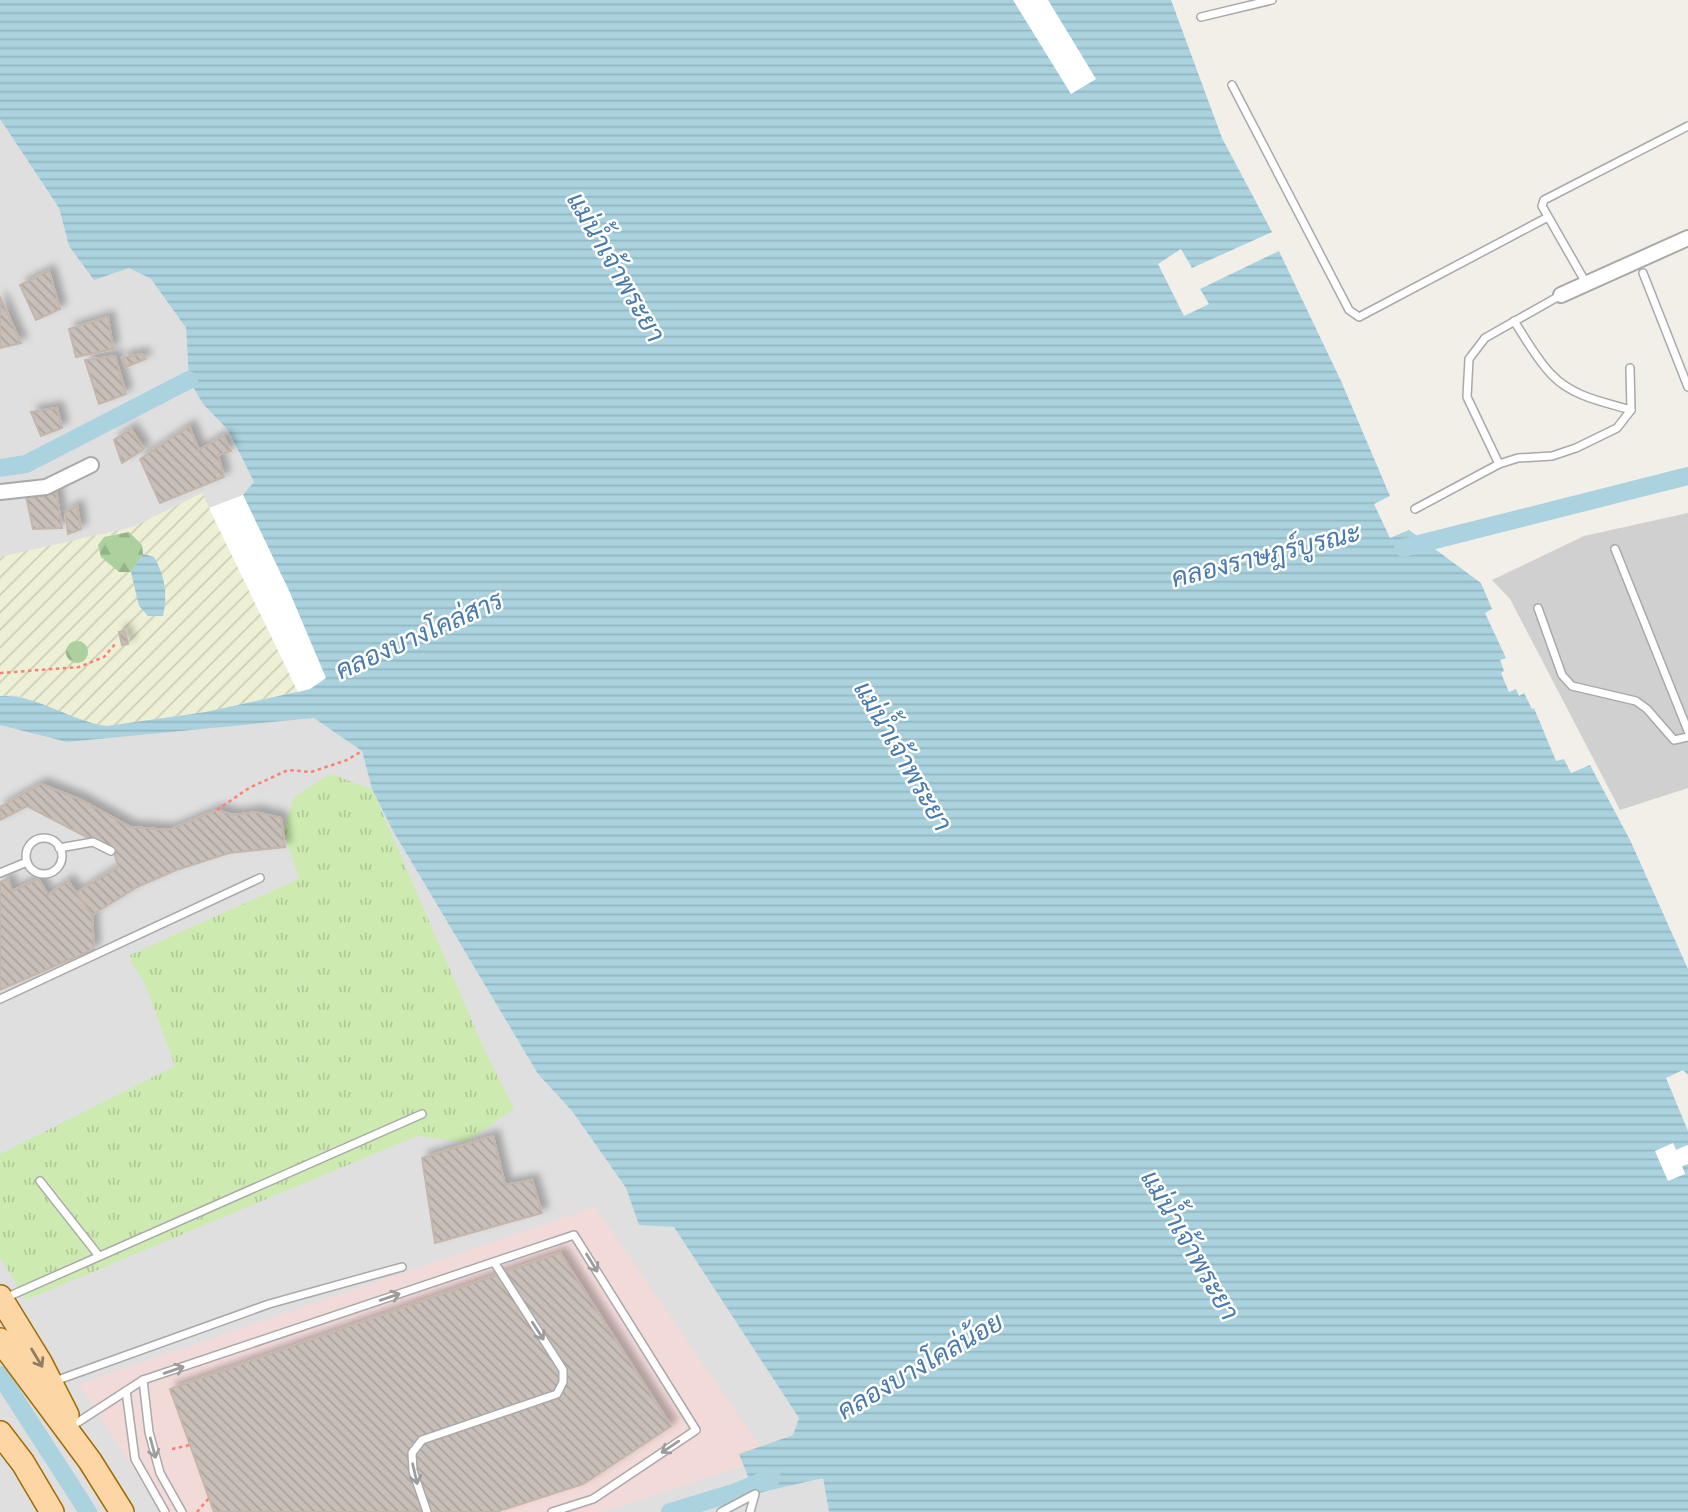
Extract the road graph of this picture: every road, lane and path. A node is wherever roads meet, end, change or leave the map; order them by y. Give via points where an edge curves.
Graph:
1 (1272, 0) edge
2 (1201, 17) dead end
3 (1232, 85) dead end
4 (1688, 126) edge
5 (1548, 216) junction
6 (1688, 238) edge
7 (1641, 267) junction
8 (1586, 283) junction
9 (1561, 295) joint
10 (1514, 321) junction
11 (1630, 368) dead end
12 (1688, 387) edge
13 (1631, 410) junction
14 (1499, 464) junction
15 (90, 465) dead end
16 (0, 492) edge
17 (1415, 509) dead end
18 (1615, 549) dead end
19 (1538, 608) dead end
20 (117, 642) dead end
21 (0, 673) edge
22 (1688, 731) edge
23 (1688, 737) edge
24 (362, 751) dead end
25 (217, 810) dead end
26 (60, 848) junction
27 (111, 851) dead end
28 (27, 862) junction
29 (0, 873) edge
30 (260, 878) dead end
31 (0, 999) edge
32 (422, 1114) dead end
33 (40, 1181) dead end
34 (99, 1256) junction
35 (494, 1262) junction
36 (402, 1267) dead end
37 (1, 1298) edge
38 (0, 1340) edge
39 (142, 1380) junction
40 (51, 1383) junction
41 (126, 1391) junction
42 (0, 1412) edge
43 (72, 1426) junction
44 (0, 1433) edge
45 (190, 1445) dead end
46 (172, 1449) dead end
47 (90, 1461) junction
48 (23, 1463) junction
49 (209, 1498) dead end
50 (52, 1512) edge
51 (122, 1512) edge
52 (165, 1512) edge
53 (182, 1512) edge
54 (197, 1512) edge
55 (427, 1512) edge
56 (552, 1512) edge
57 (721, 1512) edge
58 (750, 1512) edge

1 - 2 lane
3 - 5 lane via 1349,310 1359,317
4 - 5 lane via 1544,200
5 - 8 lane
6 - 7 street
7 - 8 street
7 - 12 lane
8 - 9 street
9 - 10 lane
10 - 13 lane via 1563,385
10 - 14 lane via 1485,338 1469,359 1467,397
11 - 13 lane
13 - 14 lane via 1618,428 1576,448
14 - 17 lane
15 - 16 street via 46,487
18 - 22 lane
19 - 23 lane via 1562,675 1572,686 1636,701 1674,740
20 - 21 path via 104,657 79,667
24 - 25 path via 311,772 288,770
26 - 27 lane via 93,842
26 - 28 lane via 41,838 27,851
26 - 28 lane via 60,866 54,872 40,874
28 - 29 lane
30 - 31 lane
32 - 34 lane
33 - 34 lane
34 - 37 lane
39 -> 35 lane
35 -> 55 lane via 563,1370 563,1382 557,1394 422,1440 412,1453 413,1471
35 -> 56 lane via 574,1235 696,1430 593,1499
36 - 40 lane via 269,1304
37 -> 40 main road
38 - 47 main road
39 - 41 lane
39 -> 53 lane via 160,1473
40 - 43 main road
41 - 43 lane
41 - 52 lane via 135,1459
42 - 48 main road
43 - 47 main road
44 - 48 main road
45 - 46 path
47 - 51 main road
48 - 50 main road
49 - 54 path
57 - 58 lane via 755,1494

